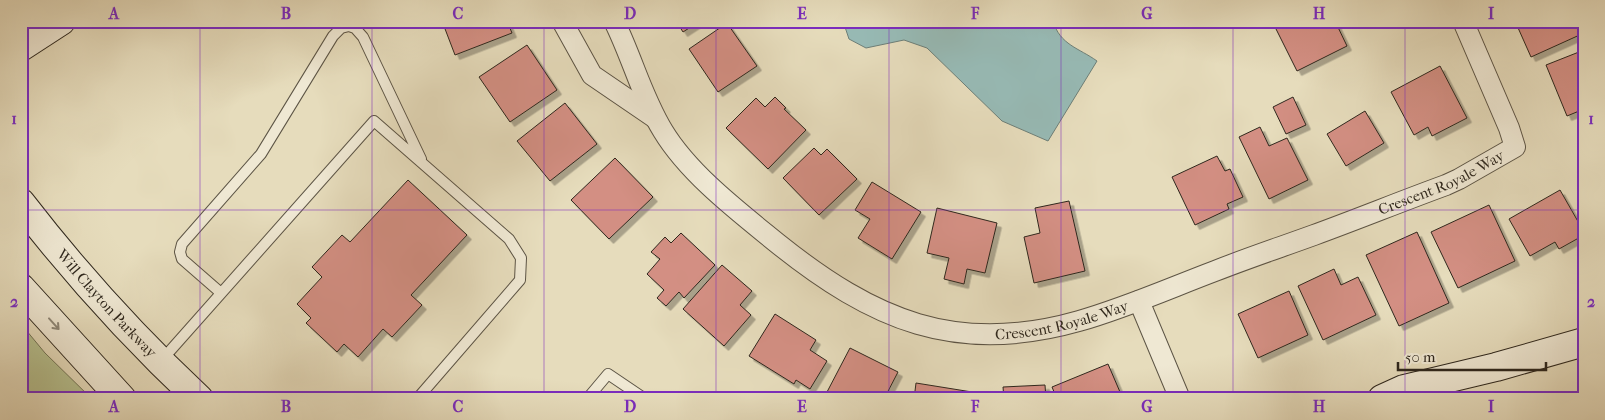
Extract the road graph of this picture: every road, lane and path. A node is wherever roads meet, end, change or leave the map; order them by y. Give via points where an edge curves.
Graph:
1 (61, 21) edge
2 (562, 21) edge
3 (614, 21) edge
4 (1463, 21) edge
5 (21, 47) edge
6 (655, 118) junction
7 (424, 165) junction
8 (21, 203) edge
9 (21, 288) edge
10 (221, 293) junction
11 (1139, 301) junction
12 (1584, 342) edge
13 (160, 361) junction
14 (122, 399) edge
15 (199, 399) edge
16 (418, 399) edge
17 (587, 399) edge
18 (645, 399) edge
19 (1180, 399) edge
20 (1382, 399) edge

1 - 5 main road
2 - 6 street, Crescent Royale Way via 592,74
3 - 6 street, Crescent Royale Way
4 - 11 street, Crescent Royale Way via 1515,147 1446,185
6 - 11 street, Crescent Royale Way via 690,166 770,237 813,270 865,303 906,321 948,332 1014,334 1079,321
7 - 10 lane via 374,121
7 - 10 lane via 363,37 355,28 341,28 260,154 182,244 182,259
7 - 16 lane via 509,239 521,258 520,280
8 - 13 main road, Will Clayton Parkway via 86,283
9 -> 14 main road
10 - 13 lane
11 - 19 street
12 - 20 main road via 1404,389
13 - 15 main road, Will Clayton Parkway
17 - 18 lane via 608,374

